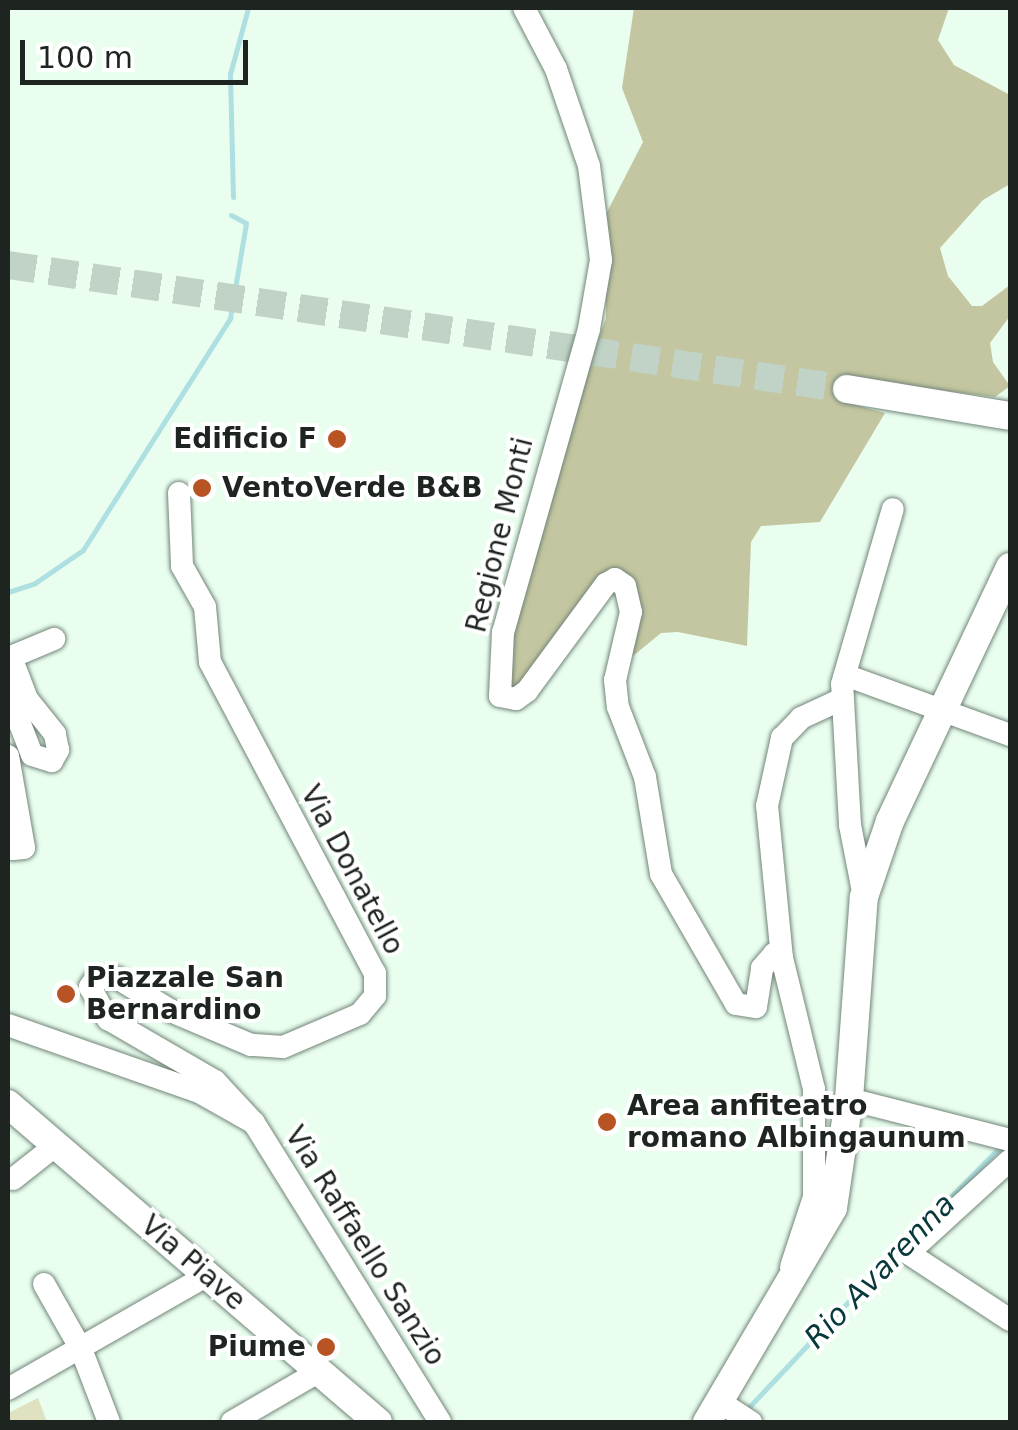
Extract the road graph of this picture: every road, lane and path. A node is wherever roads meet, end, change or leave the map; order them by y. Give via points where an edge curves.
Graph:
1 (524, 8) edge
2 (848, 389) tunnel mouth
3 (1010, 416) edge
4 (179, 493) dead end
5 (893, 509) dead end
6 (1007, 581) edge
7 (54, 639) dead end
8 (843, 687) junction
9 (8, 693) edge
10 (942, 710) junction
11 (1010, 734) edge
12 (8, 756) edge
13 (8, 836) edge
14 (864, 897) junction
15 (782, 958) junction
16 (8, 1025) edge
17 (849, 1099) junction
18 (8, 1104) edge
19 (254, 1123) junction
20 (1000, 1137) edge
21 (56, 1146) junction
22 (1010, 1160) edge
23 (12, 1179) dead end
24 (208, 1275) junction
25 (794, 1275) junction
26 (44, 1284) dead end
27 (1010, 1320) edge
28 (80, 1349) junction
29 (318, 1372) junction
30 (8, 1389) edge
31 (714, 1412) edge
32 (108, 1422) edge
33 (232, 1422) edge
34 (378, 1422) edge
35 (440, 1422) edge
36 (751, 1422) edge

1 - 15 street, Regione Monti via 556,69 584,152 602,260 589,329 503,632 498,686 504,699 527,691 606,584 615,579 624,586 631,612 616,680 618,707 645,776 660,874 736,1004 756,1007 762,968 774,954
2 - 3 main road
4 - 19 street, Via Donatello via 182,566 205,607 210,662 375,973 375,996 360,1014 283,1047 252,1045 173,1012 117,978 96,978 90,987 108,1019 215,1081
5 - 8 street
6 - 10 main road
7 - 9 street via 12,657 27,699 54,734 58,750 52,761 32,756
8 - 10 street
8 - 14 street via 850,825
8 - 15 street via 782,738 766,806
10 - 11 street
10 - 14 main road via 890,821
12 - 13 street via 24,848 13,849
14 - 17 main road
15 - 25 street via 814,1089 814,1197 790,1264
16 - 19 street, Via Raffaello Sanzio via 199,1092
17 - 20 street
17 - 25 main road via 833,1208
18 - 21 main road, Via Piave
19 - 35 street, Via Raffaello Sanzio
21 - 23 street
21 - 24 main road, Via Piave
22 - 27 street via 908,1254
24 - 28 street
24 - 29 main road, Via Piave
25 - 31 main road
26 - 28 street
28 - 30 street
28 - 32 street
29 - 33 street
29 - 34 main road, Via Piave
31 - 36 street

